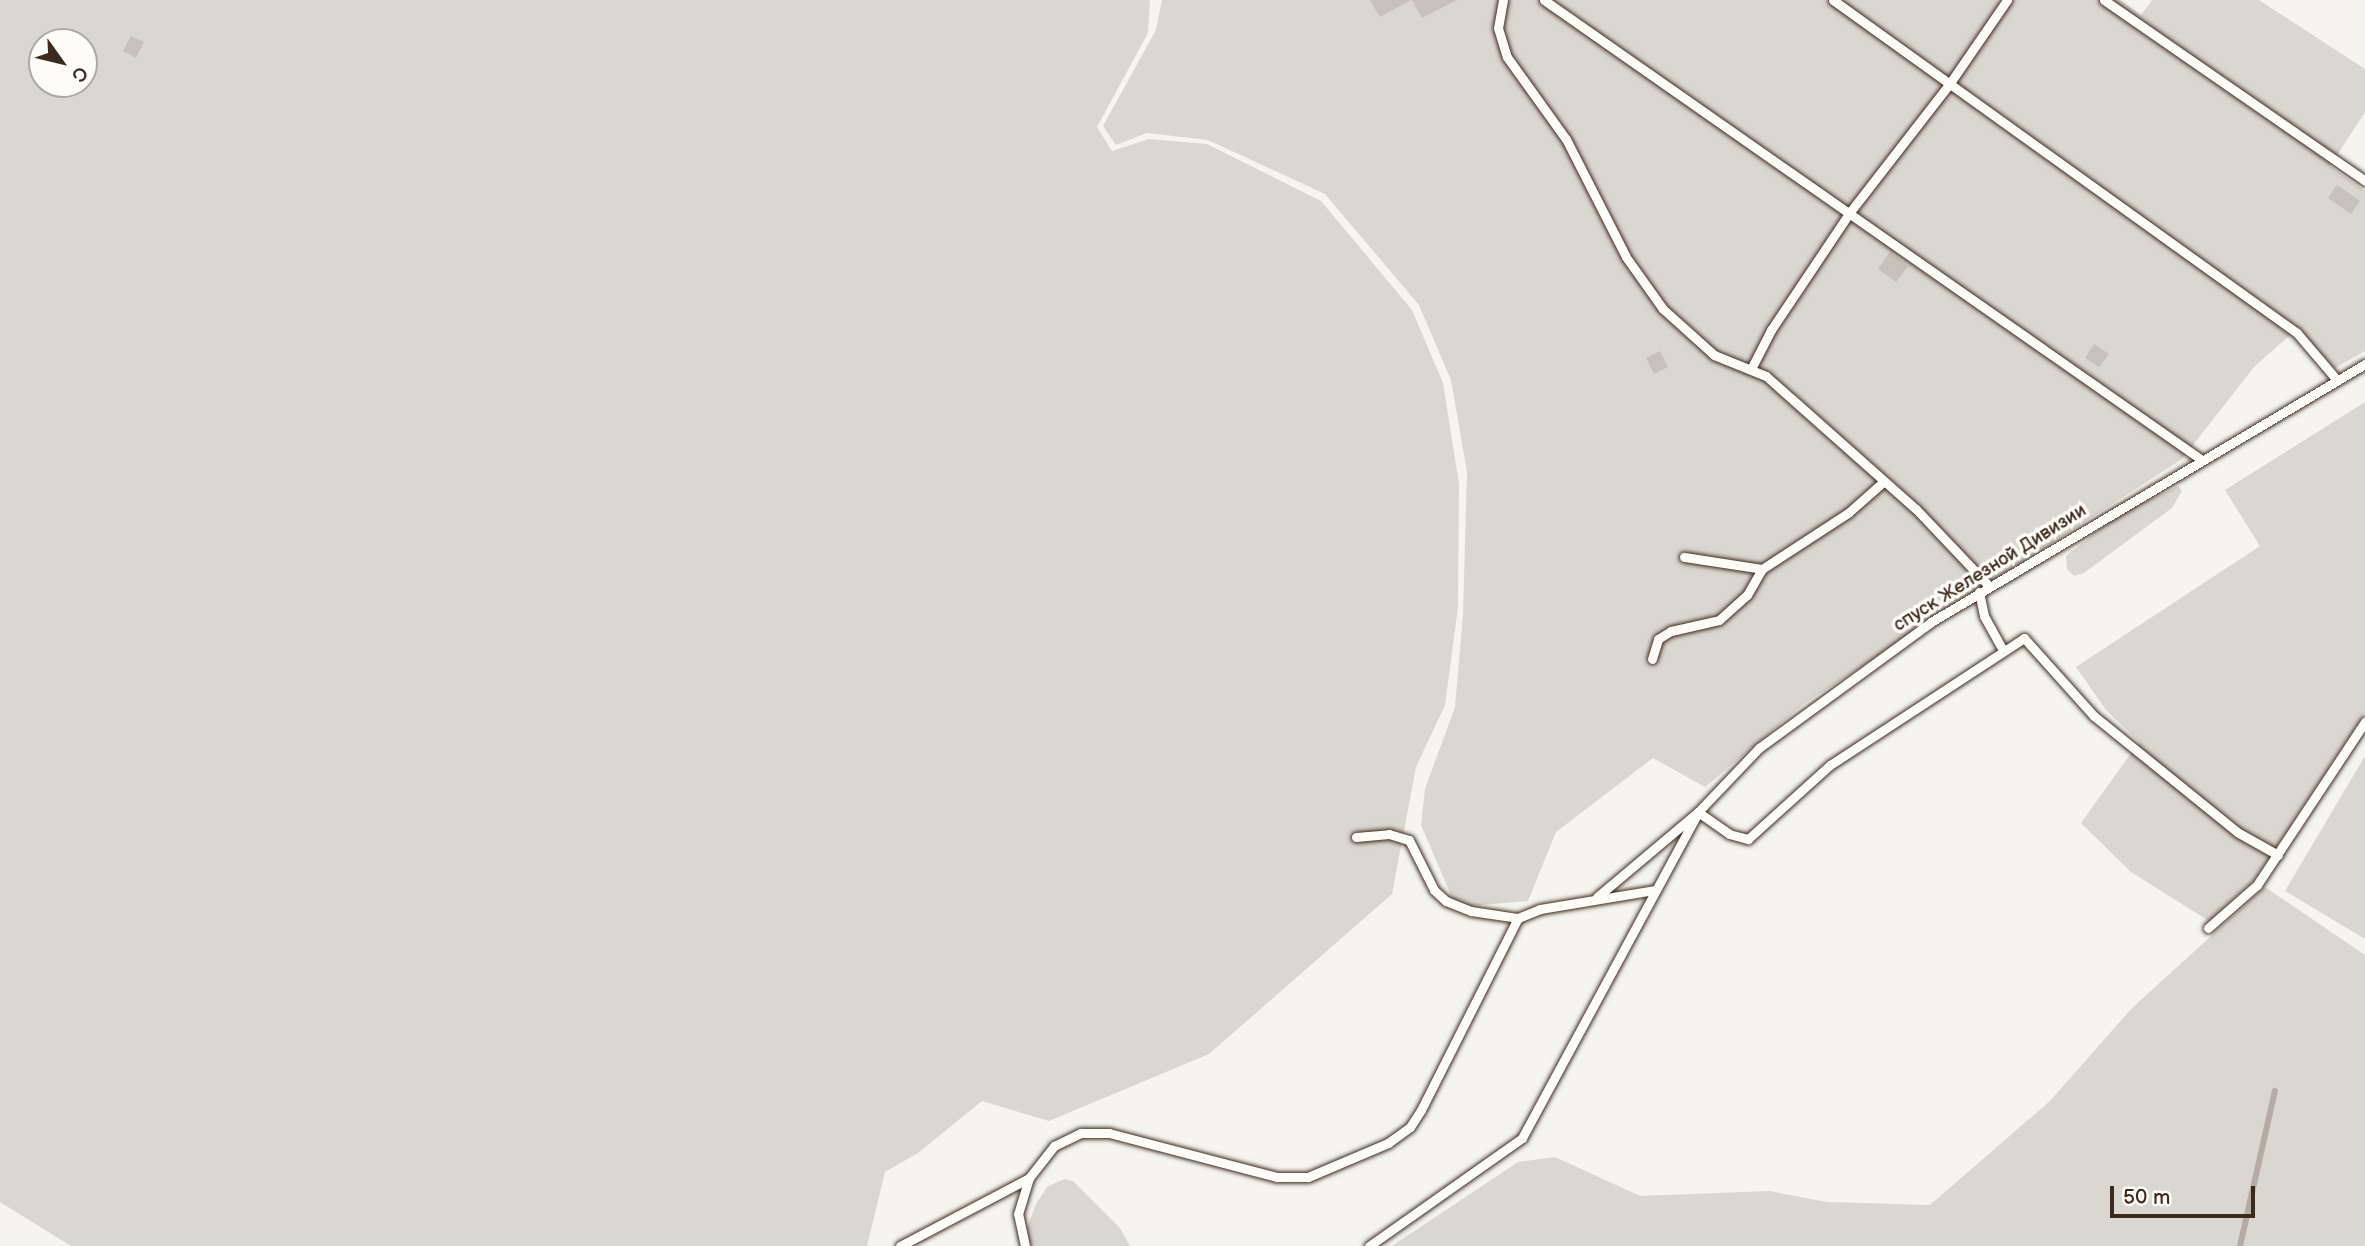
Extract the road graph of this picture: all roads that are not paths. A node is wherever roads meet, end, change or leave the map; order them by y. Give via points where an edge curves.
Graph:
1 (1503, 0) edge
2 (1544, 0) edge
3 (1833, 0) edge
4 (2007, 0) edge
5 (2104, 0) edge
6 (1950, 83) junction
7 (2365, 181) edge
8 (1850, 212) junction
9 (2365, 364) edge
10 (1752, 368) junction
11 (2337, 380) junction
12 (2202, 460) junction
13 (1883, 482) junction
14 (1684, 557) dead end
15 (1762, 569) junction
16 (1989, 586) junction
17 (1979, 592) junction
18 (2003, 650) junction
19 (1653, 659) dead end
20 (2365, 722) edge
21 (1698, 812) junction
22 (1356, 838) dead end
23 (2278, 855) junction
24 (1655, 890) junction
25 (1597, 897) junction
26 (1518, 918) junction
27 (2208, 928) dead end
28 (1028, 1178) junction
29 (900, 1246) edge
30 (1025, 1246) edge
31 (1369, 1246) edge

1 - 10 lane via 1498,27 1507,57 1566,139 1626,257 1688,335 1714,355
2 - 8 lane
3 - 6 lane
4 - 6 lane
5 - 7 lane
6 - 8 lane
6 - 11 lane via 2297,333
8 - 10 lane via 1771,330
8 - 12 lane
9 - 11 lane, спуск Железной Дивизии
10 - 13 lane
11 - 12 lane, спуск Железной Дивизии
12 - 16 lane, спуск Железной Дивизии
13 - 15 lane via 1848,513
13 - 16 lane via 1916,509
14 - 15 lane
15 - 19 lane via 1747,595 1719,620 1671,631 1658,639
16 - 17 lane, спуск Железной Дивизии
17 - 18 lane via 1984,616
17 - 21 lane, спуск Железной Дивизии via 1759,748
18 - 21 lane via 1830,765 1748,839 1729,834
18 - 23 lane via 2024,638 2094,716 2237,832
20 - 23 lane
21 - 24 lane, спуск Железной Дивизии
21 - 25 lane
22 - 26 lane via 1389,834 1409,839 1434,890 1446,901 1471,911
23 - 27 lane via 2257,885
24 - 25 lane
24 - 31 lane, спуск Железной Дивизии via 1522,1139
25 - 26 lane via 1540,908
26 - 28 lane via 1421,1110 1410,1127 1388,1143 1308,1177 1277,1177 1109,1133 1081,1133 1054,1146
28 - 29 lane
28 - 30 lane via 1018,1214

